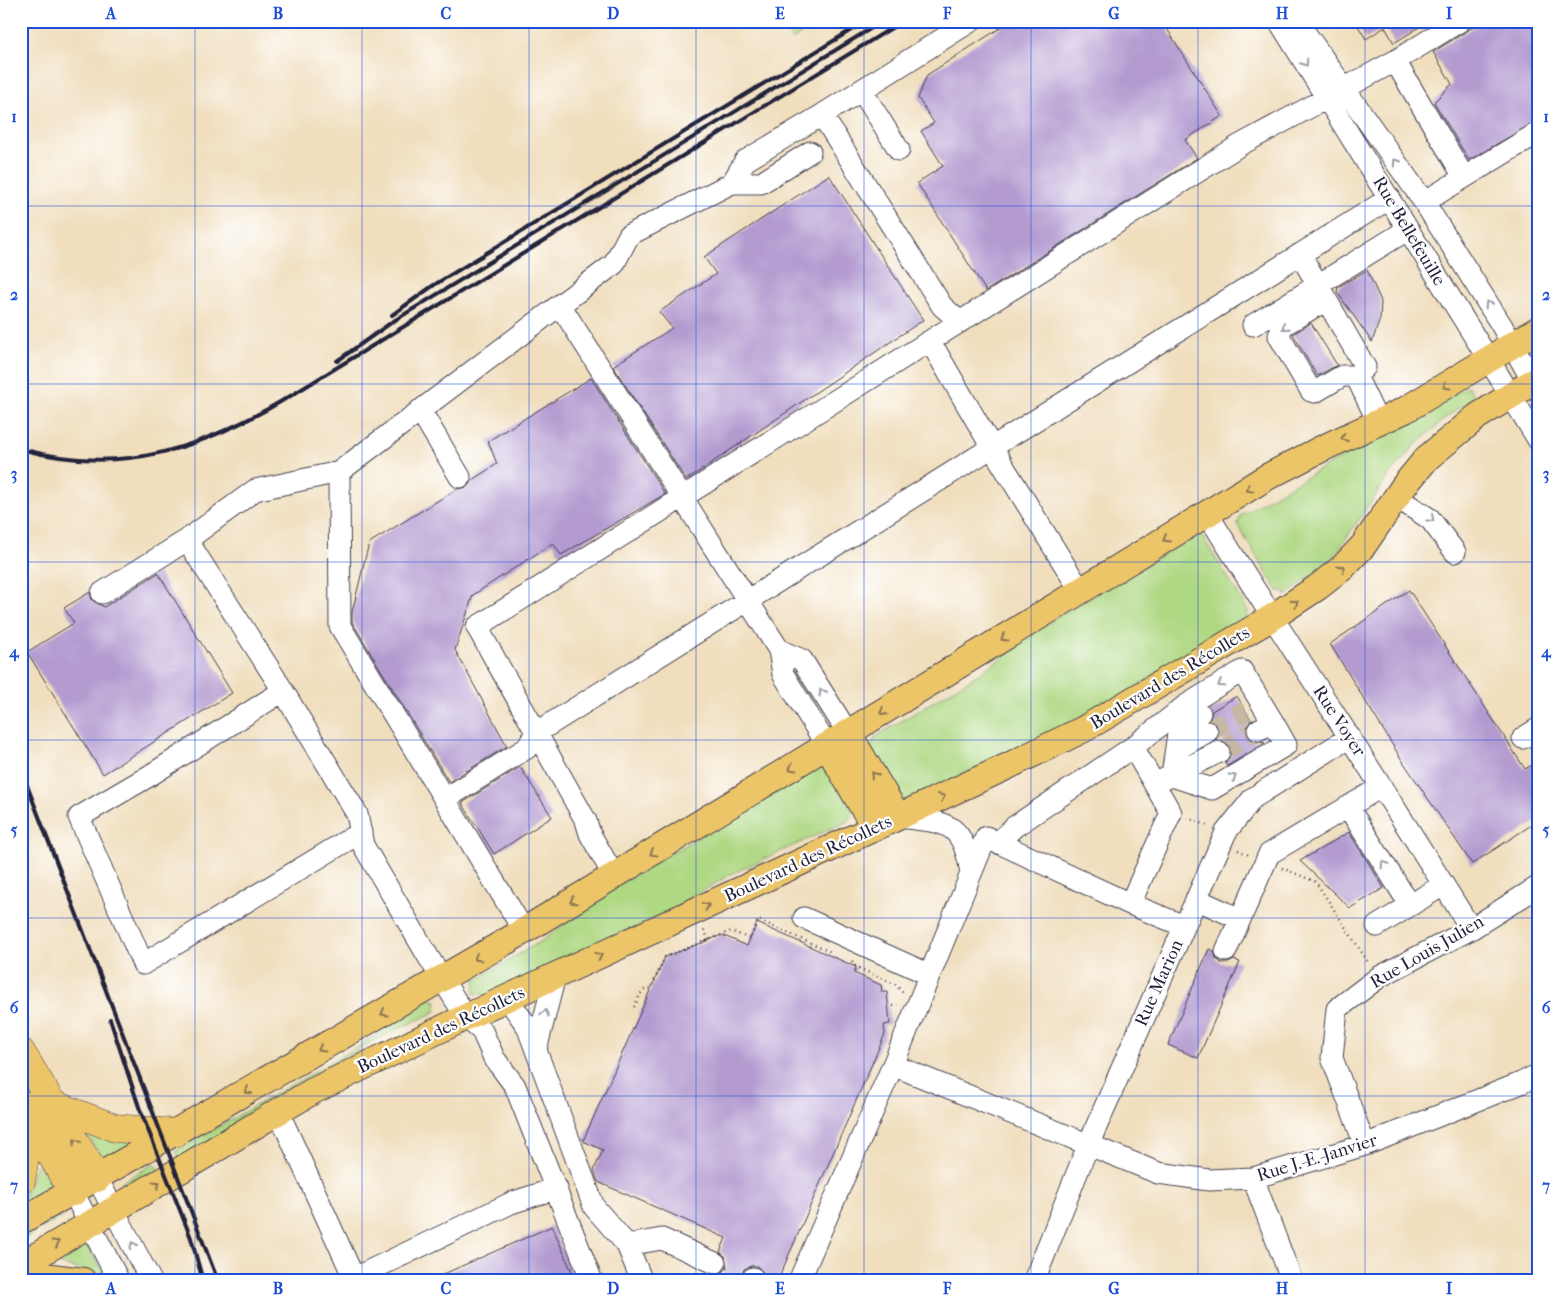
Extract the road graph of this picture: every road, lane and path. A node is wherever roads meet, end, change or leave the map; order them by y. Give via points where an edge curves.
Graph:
1 (971, 21) edge
2 (1279, 21) edge
3 (1297, 21) edge
4 (1460, 21) edge
5 (1395, 61) junction
6 (862, 90) junction
7 (1335, 93) junction
8 (822, 116) junction
9 (1539, 132) edge
10 (899, 150) dead end
11 (810, 152) dead end
12 (1464, 177) junction
13 (732, 183) junction
14 (1390, 198) junction
15 (1424, 202) junction
16 (1407, 230) junction
17 (1300, 254) junction
18 (1322, 291) junction
19 (560, 305) junction
20 (960, 322) junction
21 (1253, 324) dead end
22 (1539, 329) edge
23 (930, 341) junction
24 (1513, 346) junction
25 (1488, 361) junction
26 (1356, 376) junction
27 (1536, 384) edge
28 (1510, 396) junction
29 (420, 410) junction
30 (1378, 424) junction
31 (1539, 441) edge
32 (991, 446) junction
33 (338, 472) junction
34 (460, 476) dead end
35 (683, 497) junction
36 (1396, 497) junction
37 (1208, 513) junction
38 (188, 540) junction
39 (1455, 552) dead end
40 (1080, 590) junction
41 (102, 593) dead end
42 (748, 600) junction
43 (1271, 618) junction
44 (283, 691) junction
45 (1252, 699) junction
46 (1207, 732) tunnel mouth
47 (536, 733) junction
48 (1350, 737) junction
49 (838, 740) junction
50 (1133, 747) junction
51 (1219, 752) tunnel mouth
52 (1163, 780) junction
53 (1382, 787) junction
54 (445, 799) junction
55 (1348, 807) junction
56 (1171, 813) junction
57 (898, 817) junction
58 (875, 828) junction
59 (361, 832) junction
60 (1223, 837) junction
61 (998, 843) junction
62 (1266, 861) junction
63 (971, 873) junction
64 (614, 876) junction
65 (1444, 885) junction
66 (1539, 886) edge
67 (1196, 899) junction
68 (1130, 904) junction
69 (1410, 905) junction
70 (804, 918) dead end
71 (1240, 919) junction
72 (1184, 926) junction
73 (1377, 926) dead end
74 (1471, 929) junction
75 (524, 931) junction
76 (1226, 951) dead end
77 (832, 953) dead end
78 (847, 959) dead end
79 (930, 975) junction
80 (554, 976) junction
81 (1379, 977) junction
82 (444, 978) junction
83 (894, 979) dead end
84 (892, 983) junction
85 (507, 998) junction
86 (906, 999) dead end
87 (634, 1007) dead end
88 (466, 1017) junction
89 (536, 1050) junction
90 (21, 1052) edge
91 (893, 1065) junction
92 (1539, 1074) edge
93 (54, 1105) junction
94 (278, 1111) junction
95 (26, 1112) edge
96 (175, 1133) junction
97 (1089, 1143) junction
98 (1365, 1145) junction
99 (97, 1178) junction
100 (1253, 1178) junction
101 (21, 1181) edge
102 (557, 1188) junction
103 (73, 1192) junction
104 (115, 1209) junction
105 (21, 1221) edge
106 (90, 1223) junction
107 (627, 1245) junction
108 (716, 1263) dead end
109 (21, 1265) edge
110 (21, 1273) edge
111 (351, 1279) edge
112 (83, 1281) edge
113 (119, 1281) edge
114 (152, 1281) edge
115 (592, 1281) edge
116 (642, 1281) edge
117 (799, 1281) edge
118 (1034, 1281) edge
119 (1292, 1281) edge

1 - 6 street
2 -> 7 street, Rue Bellefeuille
3 - 7 street, Rue Bellefeuille
4 - 5 street
5 - 7 street
5 - 12 street
6 - 8 street
6 - 10 street
7 - 14 street, Rue Bellefeuille
15 -> 7 street, Rue Bellefeuille
7 - 20 street via 1240,145
8 - 13 street via 745,161
8 - 20 street via 942,306
9 - 12 street
11 - 13 street via 761,183
12 - 15 street
13 - 19 street via 629,235 614,264
14 - 16 street, Rue Bellefeuille
14 - 17 street
24 -> 15 street, Rue Bellefeuille
16 - 18 street
16 - 25 street, Rue Bellefeuille
17 - 18 street
17 - 32 street
18 - 21 street
18 - 26 street via 1365,367
18 -> 26 street via 1282,326 1279,336 1311,391 1319,391 1342,376
19 - 29 street
19 - 35 street
20 - 23 street
22 - 24 main road, Boulevard des Récollets
23 - 32 street
23 - 35 street
24 - 25 main road, Boulevard des Récollets
24 - 27 street, Rue Bellefeuille
25 - 28 street, Rue Bellefeuille
25 -> 30 main road, Boulevard des Récollets
26 - 30 street
27 - 28 main road, Boulevard des Récollets
28 - 31 street, Rue Bellefeuille
28 - 36 main road, Boulevard des Récollets via 1478,416 1439,448
29 - 33 street
29 - 34 street
30 -> 37 main road, Boulevard des Récollets via 1290,465
32 - 40 street
32 - 42 street
33 - 38 street via 255,490
33 - 54 street via 340,626
35 - 42 street
35 - 47 street via 477,627
36 -> 39 street via 1430,519
43 -> 36 main road, Boulevard des Récollets via 1347,563 1369,538
37 -> 40 main road, Boulevard des Récollets
37 - 43 street, Rue Voyer
38 - 41 street
38 - 44 street
40 -> 49 main road, Boulevard des Récollets
42 - 47 street
42 - 49 street via 779,650 802,660
43 - 48 street, Rue Voyer
57 -> 43 main road, Boulevard des Récollets via 1084,729
44 - 59 street via 357,814
44 - 59 street via 79,817 143,964
45 -> 50 street via 1242,671 1185,706
45 - 52 street via 1179,726
52 -> 45 street via 1212,789 1286,745 1265,726
46 - 52 street via 1181,747
47 - 54 street via 527,748
47 - 64 street
48 - 53 street, Rue Voyer
48 - 60 street, Rue Marion via 1253,798
57 -> 49 main road
49 - 58 main road
49 -> 64 main road, Boulevard des Récollets
50 - 52 street
50 - 61 street via 1014,827
51 - 52 street
52 - 56 street
53 - 55 street
53 - 65 street, Rue Voyer
54 - 75 street
55 - 62 street via 1269,854
69 -> 55 street
56 - 60 path
56 - 68 street
57 - 58 main road, Boulevard des Récollets
57 - 63 street via 942,823 952,828 965,846
80 -> 58 main road, Boulevard des Récollets
59 - 82 street via 363,845
60 - 62 path
60 - 67 street, Rue Marion
61 - 63 street via 986,837
61 - 68 street
62 - 71 street
62 - 81 path via 1316,882
63 - 79 street
64 -> 75 main road, Boulevard des Récollets
65 - 69 street
65 - 74 street, Rue Voyer
66 - 74 street, Rue Louis Julien
67 - 71 street
67 - 72 street, Rue Marion
68 - 72 street
69 - 73 street
70 - 79 street
71 - 76 street
72 - 97 street, Rue Marion
74 - 81 street, Rue Louis Julien
75 -> 82 main road, Boulevard des Récollets
77 - 87 path via 758,920 750,939 731,931 665,958 652,986 642,991
78 - 84 path via 855,962 856,967
79 - 91 street
80 - 85 main road, Boulevard des Récollets
89 -> 80 street
81 - 98 street, Rue Louis Julien via 1336,1009 1332,1058
82 - 88 street
82 -> 96 main road, Boulevard des Récollets
83 - 84 path
84 - 86 path via 899,987
85 - 88 main road, Boulevard des Récollets
85 - 89 street via 524,1020
88 - 94 main road, Boulevard des Récollets via 382,1056
88 - 102 street via 482,1031 494,1058 515,1086
89 - 107 street via 594,1207
90 - 93 highway
91 - 97 street, Rue J.-E.-Janvier
91 - 117 street
92 - 98 street, Rue J.-E.-Janvier
93 - 96 highway via 115,1128
99 -> 93 highway
104 -> 94 main road, Boulevard des Récollets
94 - 111 street
95 - 101 highway
95 - 103 highway
96 - 99 main road, Boulevard des Récollets
97 - 100 street, Rue J.-E.-Janvier via 1158,1173 1209,1180
97 - 118 street, Rue Marion
98 - 100 street, Rue J.-E.-Janvier
99 - 103 main road, Boulevard des Récollets
99 - 104 street
100 - 119 street
102 - 111 street via 511,1203
102 - 115 street
103 - 105 main road, Boulevard des Récollets
103 - 106 street
104 - 106 main road, Boulevard des Récollets
114 -> 104 street
109 -> 106 main road, Boulevard des Récollets
106 - 113 street
107 - 108 street via 662,1239
107 - 116 street
110 - 112 main road

